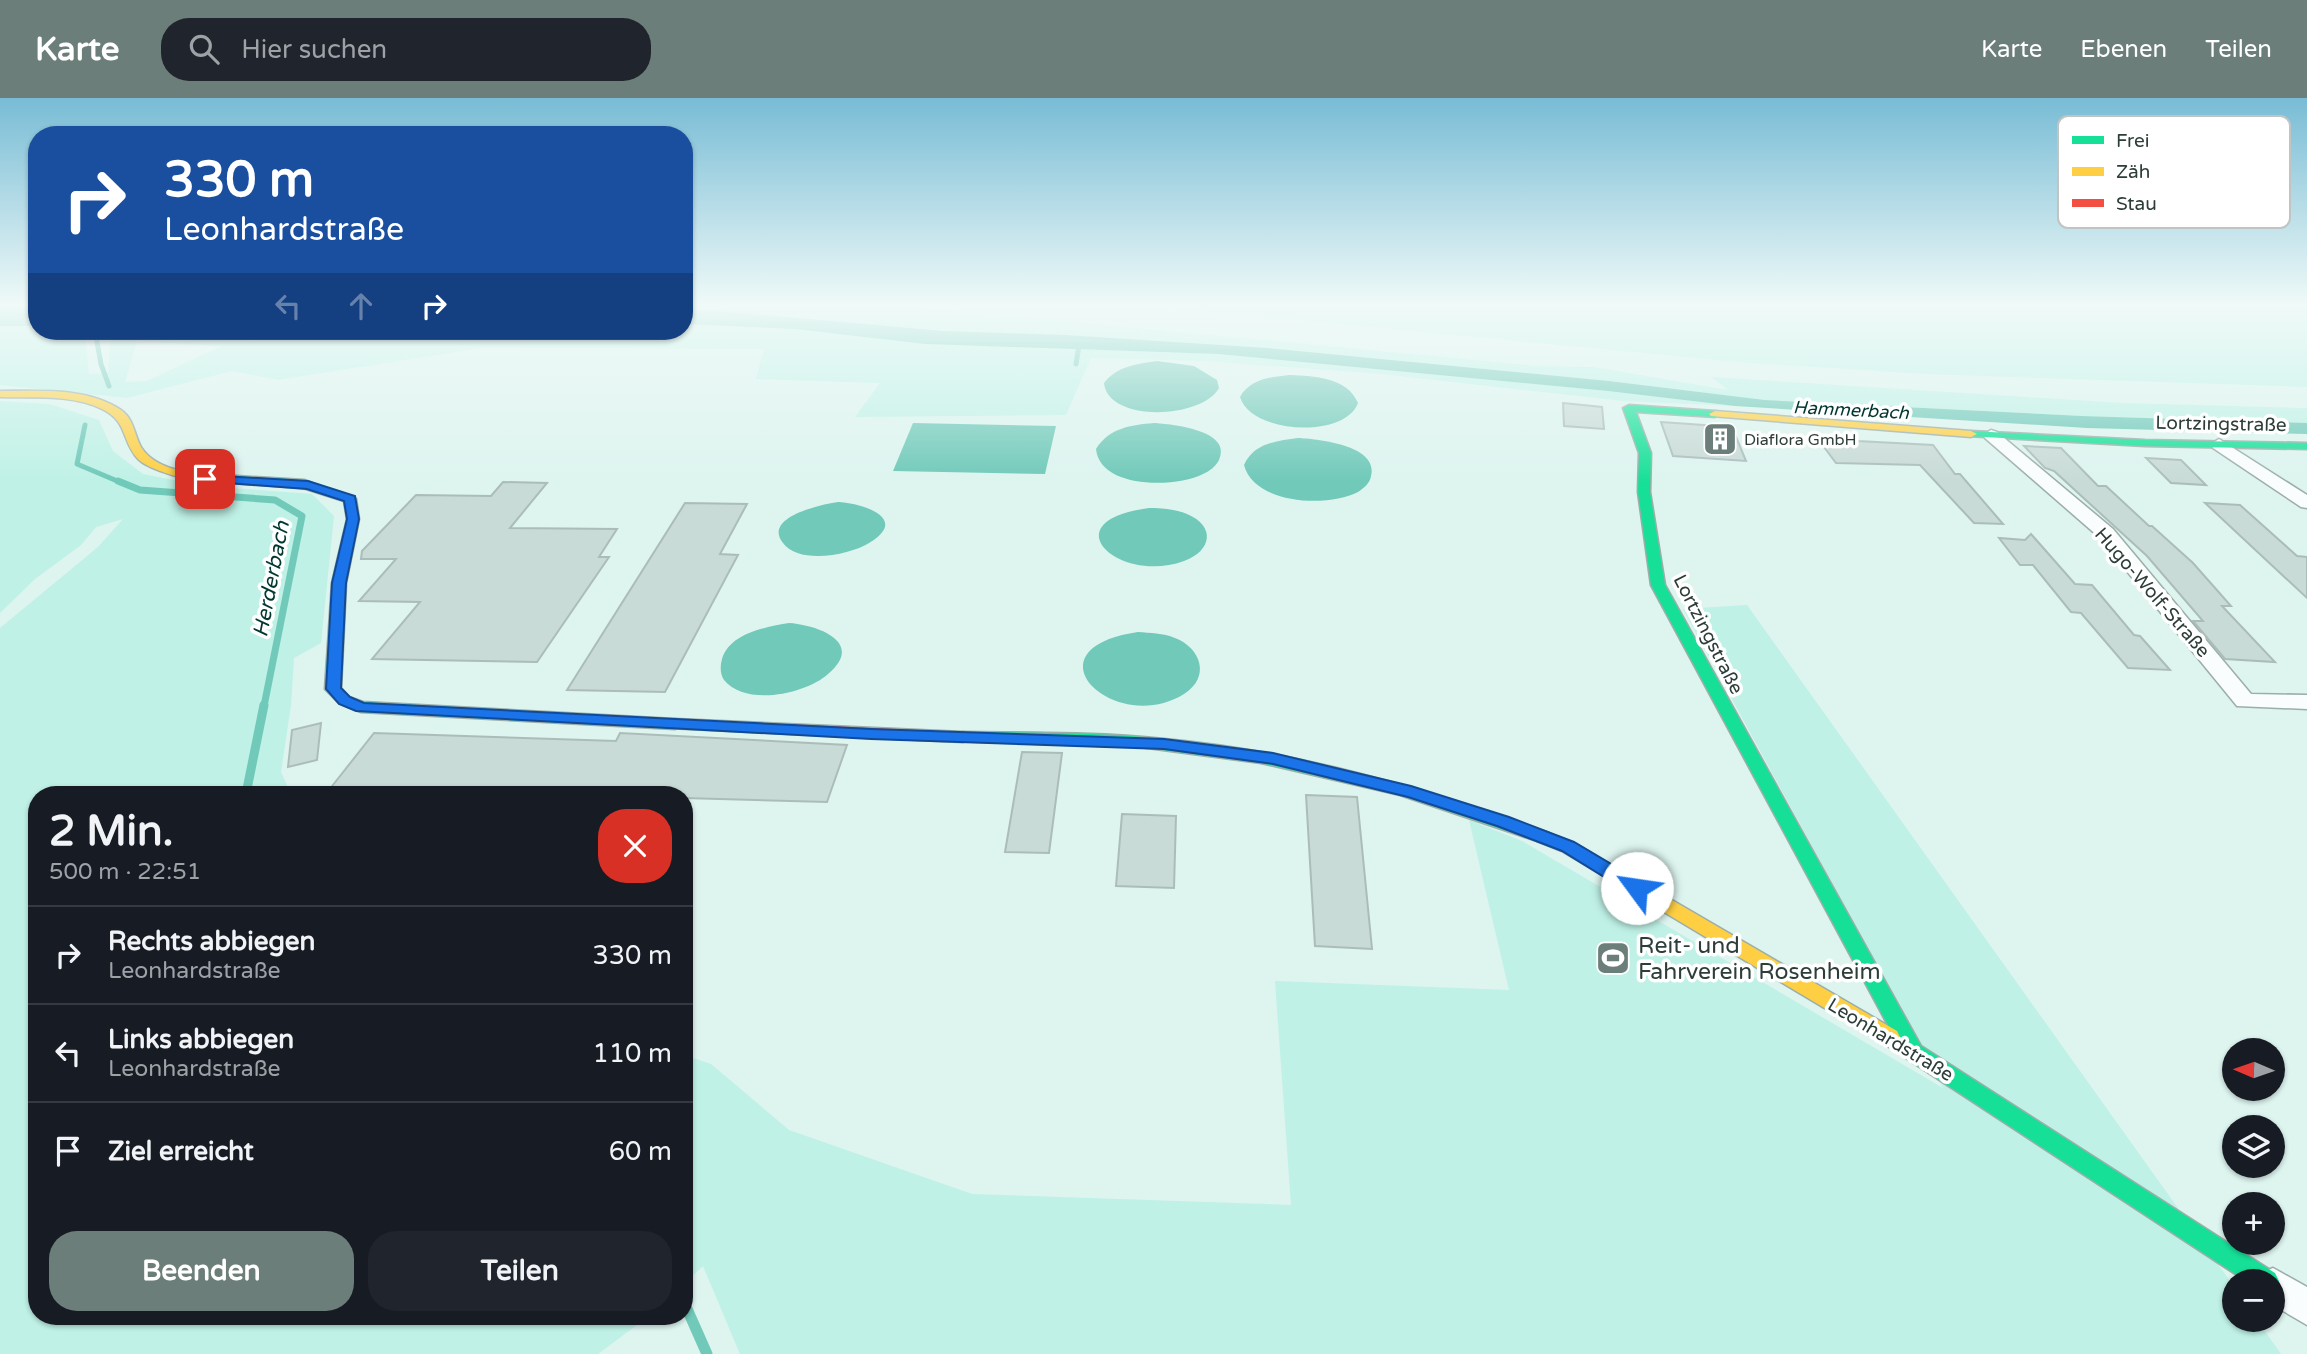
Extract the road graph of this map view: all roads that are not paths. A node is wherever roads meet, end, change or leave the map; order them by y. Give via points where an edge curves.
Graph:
1 (0, 394) edge
2 (1991, 435) junction
3 (2219, 444) junction
4 (2307, 446) edge
5 (2307, 503) edge
6 (2307, 702) edge
7 (1913, 1051) junction
8 (2249, 1269) edge
9 (2285, 1293) edge
10 (2307, 1307) edge

1 - 7 street, Leonhardstraße via 77,398 110,408 126,421 139,455 159,467 205,479 308,485 350,499 353,519 339,583 333,689 361,708 1164,744 1334,771 1411,792 1568,847
2 - 3 street, Lortzingstraße
2 - 6 street, Hugo-Wolf-Straße via 2106,533 2245,701
2 - 7 street, Lortzingstraße via 1629,408 1645,453 1644,492 1658,585
3 - 4 street, Lortzingstraße
3 - 5 street
7 - 8 street, Leonhardstraße
9 - 10 street

